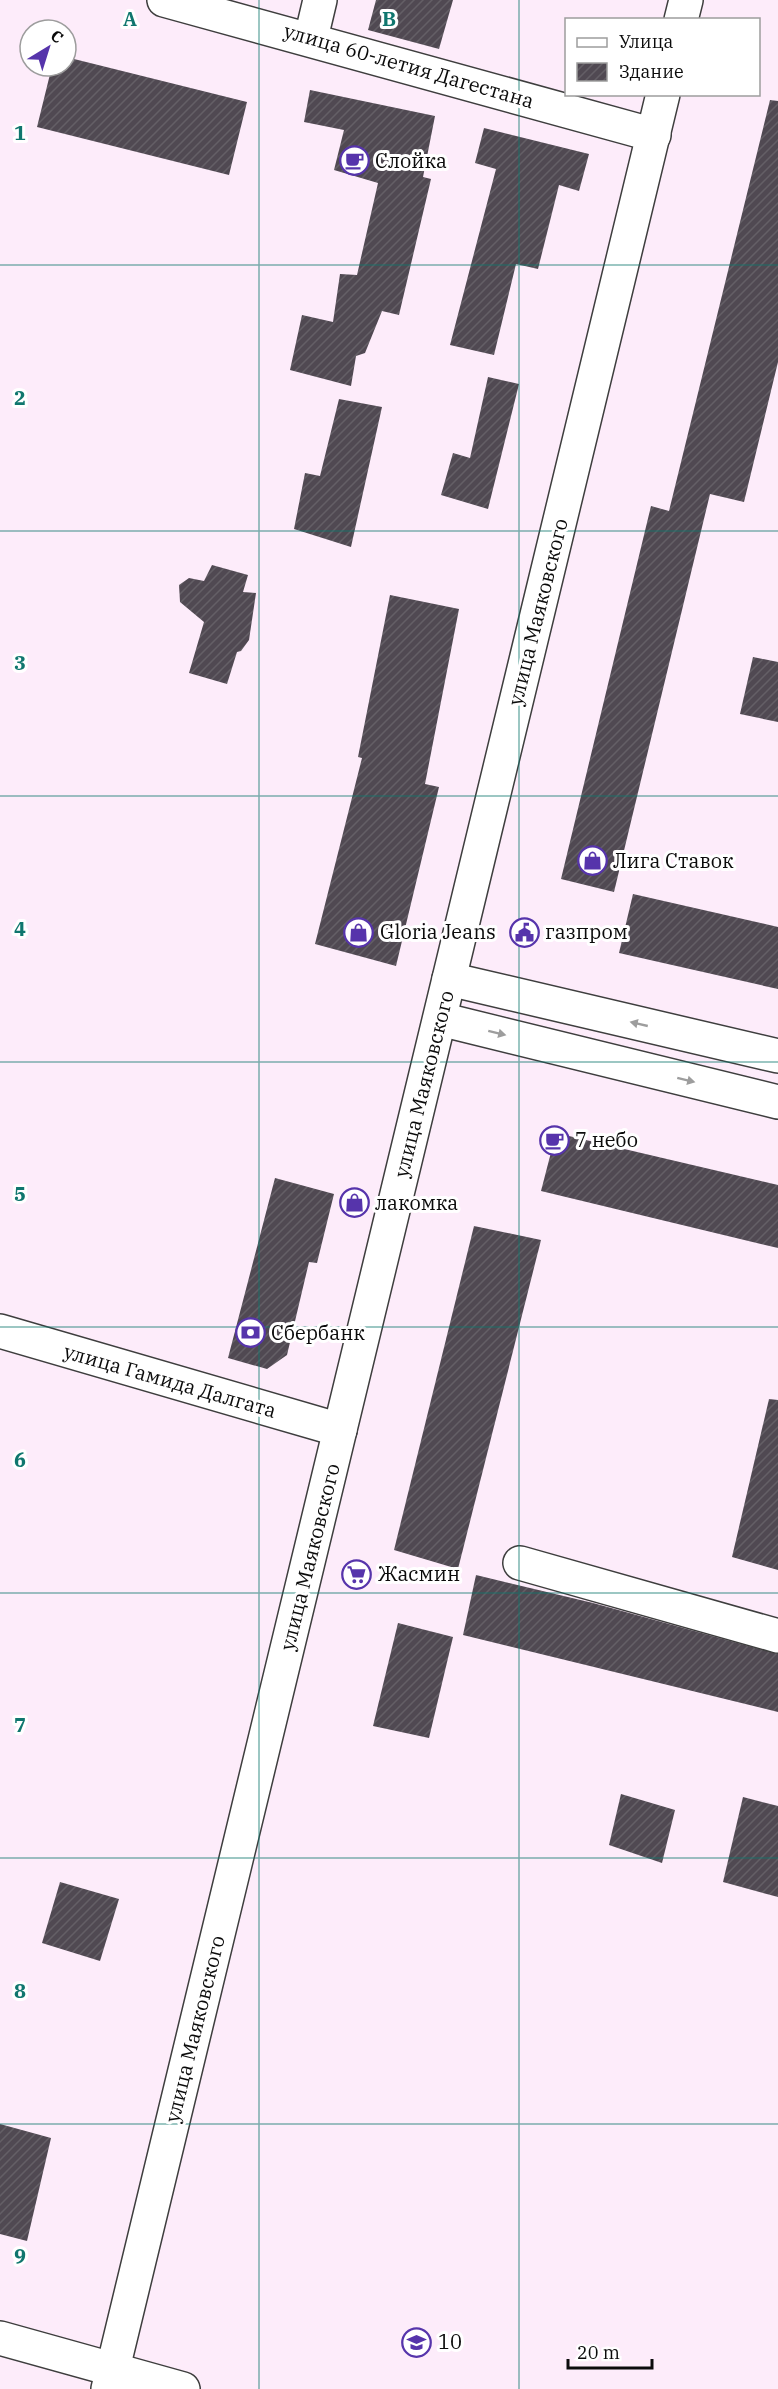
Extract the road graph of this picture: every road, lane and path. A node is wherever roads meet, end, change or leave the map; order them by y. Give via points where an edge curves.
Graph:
1 (164, 0) edge
2 (320, 0) edge
3 (686, 0) edge
4 (682, 18) edge
5 (311, 38) junction
6 (663, 96) edge
7 (654, 135) junction
8 (449, 979) junction
9 (440, 1019) junction
10 (778, 1056) edge
11 (778, 1102) edge
12 (0, 1331) edge
13 (340, 1430) junction
14 (520, 1563) dead end
15 (778, 1636) edge
16 (0, 2338) edge
17 (111, 2379) edge
18 (183, 2389) edge

1 - 5 street, улица 60-летия Дагестана
2 - 5 street
3 - 4 street
5 - 7 street, улица 60-летия Дагестана
6 - 7 street, улица Маяковского
7 - 8 street, улица Маяковского
8 - 9 street, улица Маяковского
10 -> 8 street
9 -> 11 street
9 - 13 street, улица Маяковского
12 - 13 street, улица Гамида Далгата
13 - 17 street, улица Маяковского
14 - 15 street
16 - 17 street
17 - 18 street

